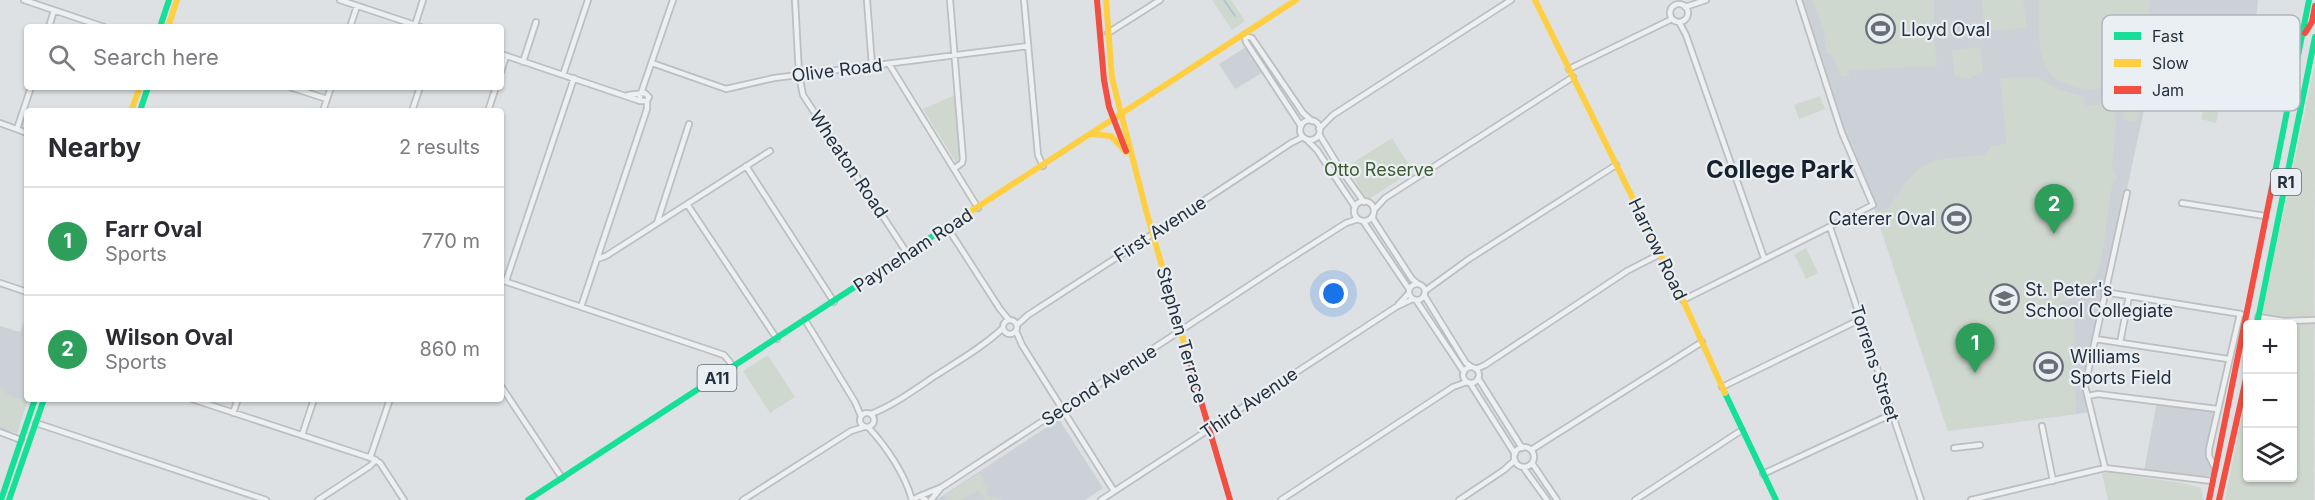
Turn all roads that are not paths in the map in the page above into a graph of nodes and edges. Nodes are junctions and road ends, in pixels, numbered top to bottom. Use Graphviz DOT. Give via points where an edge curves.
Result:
graph roads {
  1 [pos="24,0"];
  2 [pos="169,0"];
  3 [pos="177,0"];
  4 [pos="340,0"];
  5 [pos="423,0"];
  6 [pos="588,0"];
  7 [pos="673,0"];
  8 [pos="795,0"];
  9 [pos="867,0"];
  10 [pos="950,0"];
  11 [pos="1024,0"];
  12 [pos="1097,0"];
  13 [pos="1106,0"];
  14 [pos="1160,0"];
  15 [pos="1296,0"];
  16 [pos="1511,0"];
  17 [pos="1536,0"];
  18 [pos="1672,0"];
  19 [pos="1706,0"];
  20 [pos="1799,0"];
  21 [pos="2309,0"];
  22 [pos="357,6"];
  23 [pos="1683,6"];
  24 [pos="2315,6"];
  25 [pos="1673,7"];
  26 [pos="54,10"];
  27 [pos="1671,16"];
  28 [pos="1682,21"];
  29 [pos="536,22"];
  30 [pos="50,24"];
  31 [pos="95,24"];
  32 [pos="161,24"];
  33 [pos="169,24"];
  34 [pos="351,24"];
  35 [pos="412,24"];
  36 [pos="415,24"];
  37 [pos="1108,33"];
  38 [pos="1244,34"];
  39 [pos="1100,36"];
  40 [pos="2302,37"];
  41 [pos="2315,37"];
  42 [pos="1028,46"];
  43 [pos="2300,47"];
  44 [pos="955,54"];
  45 [pos="504,55"];
  46 [pos="523,62"];
  47 [pos="651,63"];
  48 [pos="889,64"];
  49 [pos="873,66"];
  50 [pos="1569,69"];
  51 [pos="563,75"];
  52 [pos="800,75"];
  53 [pos="1573,77"];
  54 [pos="574,78"];
  55 [pos="30,90"];
  56 [pos="139,90"];
  57 [pos="147,90"];
  58 [pos="299,90"];
  59 [pos="330,90"];
  60 [pos="419,90"];
  61 [pos="495,90"];
  62 [pos="643,93"];
  63 [pos="626,95"];
  64 [pos="327,99"];
  65 [pos="643,102"];
  66 [pos="24,108"];
  67 [pos="24,108"];
  68 [pos="132,108"];
  69 [pos="141,108"];
  70 [pos="324,108"];
  71 [pos="413,108"];
  72 [pos="489,108"];
  73 [pos="2287,111"];
  74 [pos="1121,114"];
  75 [pos="1334,116"];
  76 [pos="1114,119"];
  77 [pos="1313,121"];
  78 [pos="0,123"];
  79 [pos="690,124"];
  80 [pos="1301,126"];
  81 [pos="17,129"];
  82 [pos="1319,131"];
  83 [pos="24,132"];
  84 [pos="1089,135"];
  85 [pos="1304,136"];
  86 [pos="770,151"];
  87 [pos="1126,152"];
  88 [pos="1616,165"];
  89 [pos="746,166"];
  90 [pos="1043,166"];
  91 [pos="955,168"];
  92 [pos="1135,170"];
  93 [pos="2127,193"];
  94 [pos="1385,198"];
  95 [pos="2283,198"];
  96 [pos="1367,202"];
  97 [pos="2182,203"];
  98 [pos="687,204"];
  99 [pos="978,208"];
  100 [pos="1355,210"];
  101 [pos="1373,212"];
  102 [pos="2265,216"];
  103 [pos="1361,220"];
  104 [pos="657,223"];
  105 [pos="1346,224"];
  106 [pos="947,227"];
  107 [pos="1830,227"];
  108 [pos="1153,235"];
  109 [pos="907,253"];
  110 [pos="1660,254"];
  111 [pos="1764,258"];
  112 [pos="597,259"];
  113 [pos="1437,280"];
  114 [pos="504,281"];
  115 [pos="0,283"];
  116 [pos="1420,285"];
  117 [pos="24,291"];
  118 [pos="1409,291"];
  119 [pos="2104,292"];
  120 [pos="1425,293"];
  121 [pos="2129,296"];
  122 [pos="1415,300"];
  123 [pos="1683,300"];
  124 [pos="834,302"];
  125 [pos="581,307"];
  126 [pos="1396,307"];
  127 [pos="2242,314"];
  128 [pos="1861,319"];
  129 [pos="805,320"];
  130 [pos="2258,320"];
  131 [pos="2315,320"];
  132 [pos="2297,321"];
  133 [pos="1012,324"];
  134 [pos="1182,331"];
  135 [pos="1006,332"];
  136 [pos="777,339"];
  137 [pos="2095,339"];
  138 [pos="1702,342"];
  139 [pos="2120,344"];
  140 [pos="1022,345"];
  141 [pos="2228,359"];
  142 [pos="734,367"];
  143 [pos="1476,372"];
  144 [pos="1463,374"];
  145 [pos="1469,382"];
  146 [pos="2231,385"];
  147 [pos="1454,387"];
  148 [pos="1722,387"];
  149 [pos="2243,387"];
  150 [pos="504,391"];
  151 [pos="2243,391"];
  152 [pos="2088,396"];
  153 [pos="34,402"];
  154 [pos="43,402"];
  155 [pos="201,402"];
  156 [pos="237,402"];
  157 [pos="313,402"];
  158 [pos="389,402"];
  159 [pos="855,402"];
  160 [pos="1062,409"];
  161 [pos="2217,409"];
  162 [pos="233,413"];
  163 [pos="1892,414"];
  164 [pos="860,418"];
  165 [pos="871,418"];
  166 [pos="36,423"];
  167 [pos="2042,426"];
  168 [pos="866,427"];
  169 [pos="851,430"];
  170 [pos="1209,430"];
  171 [pos="1742,430"];
  172 [pos="0,432"];
  173 [pos="302,435"];
  174 [pos="877,437"];
  175 [pos="21,440"];
  176 [pos="1980,445"];
  177 [pos="1522,448"];
  178 [pos="1954,448"];
  179 [pos="1532,453"];
  180 [pos="1515,454"];
  181 [pos="373,459"];
  182 [pos="1515,460"];
  183 [pos="1532,463"];
  184 [pos="2226,463"];
  185 [pos="1521,466"];
  186 [pos="2105,468"];
  187 [pos="2215,468"];
  188 [pos="1504,470"];
  189 [pos="1764,474"];
  190 [pos="562,478"];
  191 [pos="2053,481"];
  192 [pos="2212,481"];
  193 [pos="908,485"];
  194 [pos="942,487"];
  195 [pos="1114,491"];
  196 [pos="920,496"];
  197 [pos="4,500"];
  198 [pos="266,500"];
  199 [pos="318,500"];
  200 [pos="404,500"];
  201 [pos="528,500"];
  202 [pos="743,500"];
  203 [pos="912,500"];
  204 [pos="926,500"];
  205 [pos="930,500"];
  206 [pos="1101,500"];
  207 [pos="1230,500"];
  208 [pos="1281,500"];
  209 [pos="1459,500"];
  210 [pos="1547,500"];
  211 [pos="1557,500"];
  212 [pos="1635,500"];
  213 [pos="1776,500"];
  214 [pos="1921,500"];
  215 [pos="1971,500"];
  216 [pos="2209,500"];
  217 [pos="2219,500"];
  1 -- 26 [label="street"];
  2 -- 32 [label="main road"];
  3 -- 33 [label="main road"];
  4 -- 22 [label="street"];
  5 -- 36 [label="street"];
  6 -- 51 [label="street"];
  7 -- 47 [label="street"];
  8 -- 52 [label="street, Wheaton Road"];
  9 -- 49 [label="street"];
  10 -- 44 [label="street"];
  11 -- 42 [label="street"];
  12 -- 39 [label="main road, Stephen Terrace"];
  13 -- 37 [label="main road, Stephen Terrace"];
  14 -- 37 [label="street"];
  15 -- 38 [label="main road, Payneham Road / A11"];
  16 -- 75 [label="street"];
  17 -- 50 [label="main road, Harrow Road"];
  18 -- 25 [label="street"];
  19 -- 23 [label="street"];
  20 -- 107 [label="street" via="1842,133 1873,205"];
  21 -- 40 [label="main road, R1"];
  22 -- 34 [label="street"];
  22 -- 35 [label="street"];
  23 -- 25 [label="street"];
  23 -- 28 [label="street"];
  24 -- 40 [label="main road"];
  25 -- 27 [label="street"];
  26 -- 30 [label="street"];
  26 -- 31 [label="street"];
  27 -- 28 [label="street"];
  27 -- 50 [label="street"];
  28 -- 111 [label="street"];
  29 -- 46 [label="street"];
  37 -- 39 [label="main road"];
  37 -- 74 [label="main road, Stephen Terrace" via="1112,78"];
  38 -- 74 [label="main road, Payneham Road / A11"];
  38 -- 77 [label="street" via="1252,38 1303,114"];
  38 -- 80 [label="street"];
  39 -- 76 [label="main road, Stephen Terrace" via="1104,80"];
  40 -- 43 [label="main road, R1"];
  41 -- 95 [label="main road, R1"];
  42 -- 44 [label="street, Olive Road"];
  42 -- 90 [label="street" via="1038,155"];
  44 -- 48 [label="street, Olive Road"];
  44 -- 91 [label="street" via="963,159"];
  45 -- 46 [label="street"];
  46 -- 51 [label="street"];
  47 -- 52 [label="street, Olive Road" via="726,88"];
  47 -- 62 [label="street"];
  48 -- 49 [label="street, Olive Road"];
  48 -- 91 [label="street"];
  49 -- 52 [label="street, Olive Road"];
  50 -- 53 [label="main road, Harrow Road"];
  51 -- 54 [label="street"];
  52 -- 109 [label="street, Wheaton Road" via="802,91 810,106"];
  53 -- 88 [label="main road, Harrow Road"];
  53 -- 94 [label="street"];
  54 -- 63 [label="street"];
  54 -- 114 [label="street"];
  55 -- 67 [label="street"];
  56 -- 68 [label="main road"];
  57 -- 69 [label="main road"];
  58 -- 64 [label="street"];
  59 -- 64 [label="street"];
  60 -- 71 [label="street"];
  61 -- 72 [label="street"];
  62 -- 63 [label="street"];
  62 -- 65 [label="street" via="638,98"];
  62 -- 65 [label="street" via="649,97"];
  63 -- 65 [label="street"];
  64 -- 70 [label="street"];
  65 -- 112 [label="street" via="645,114"];
  66 -- 81 [label="street"];
  73 -- 102 [label="main road, R1"];
  74 -- 76 [label="main road, Payneham Road / A11"];
  74 -- 92 [label="main road, Stephen Terrace"];
  75 -- 77 [label="street"];
  75 -- 82 [label="street"];
  76 -- 84 [label="main road, Payneham Road / A11"];
  76 -- 87 [label="main road, Stephen Terrace"];
  77 -- 80 [label="street"];
  77 -- 82 [label="street"];
  78 -- 81 [label="street"];
  79 -- 104 [label="street"];
  80 -- 85 [label="street"];
  81 -- 83 [label="street"];
  82 -- 85 [label="street" via="1314,139"];
  82 -- 96 [label="street" via="1341,170"];
  84 -- 87 [label="main road" via="1111,136"];
  84 -- 90 [label="main road, Payneham Road / A11"];
  85 -- 100 [label="street"];
  85 -- 108 [label="street, First Avenue"];
  86 -- 89 [label="street"];
  87 -- 92 [label="main road, Stephen Terrace"];
  88 -- 110 [label="main road, Harrow Road"];
  88 -- 113 [label="street"];
  89 -- 98 [label="street"];
  89 -- 124 [label="street"];
  90 -- 99 [label="main road, Payneham Road / A11"];
  91 -- 99 [label="street"];
  92 -- 108 [label="main road, Stephen Terrace"];
  93 -- 119 [label="street"];
  94 -- 96 [label="street"];
  94 -- 101 [label="street"];
  95 -- 102 [label="main road"];
  95 -- 130 [label="main road, R1"];
  96 -- 100 [label="street"];
  96 -- 101 [label="street"];
  97 -- 102 [label="street"];
  98 -- 104 [label="street"];
  98 -- 136 [label="street"];
  99 -- 106 [label="main road, Payneham Road / A11"];
  100 -- 103 [label="street"];
  100 -- 105 [label="street, Second Avenue"];
  101 -- 103 [label="street, Second Avenue" via="1368,220"];
  101 -- 116 [label="street" via="1373,219 1412,279"];
  102 -- 127 [label="main road, R1"];
  103 -- 105 [label="street, Second Avenue"];
  103 -- 118 [label="street"];
  104 -- 112 [label="street"];
  105 -- 134 [label="street, Second Avenue"];
  106 -- 109 [label="main road, Payneham Road / A11"];
  106 -- 133 [label="street"];
  107 -- 111 [label="street"];
  107 -- 128 [label="street, Torrens Street"];
  108 -- 133 [label="street, First Avenue"];
  108 -- 134 [label="main road, Stephen Terrace"];
  109 -- 124 [label="main road, Payneham Road / A11"];
  110 -- 123 [label="main road, Harrow Road"];
  110 -- 143 [label="street" via="1627,271"];
  111 -- 123 [label="street"];
  112 -- 125 [label="street"];
  113 -- 116 [label="street"];
  113 -- 120 [label="street"];
  114 -- 125 [label="street"];
  115 -- 117 [label="street"];
  116 -- 118 [label="street, Third Avenue"];
  116 -- 120 [label="street"];
  118 -- 122 [label="street"];
  118 -- 126 [label="street, Third Avenue"];
  119 -- 121 [label="street"];
  119 -- 137 [label="street"];
  120 -- 122 [label="street, Third Avenue"];
  120 -- 143 [label="street" via="1466,363"];
  121 -- 127 [label="street"];
  121 -- 139 [label="street"];
  122 -- 126 [label="street, Third Avenue"];
  122 -- 144 [label="street"];
  123 -- 138 [label="main road, Harrow Road"];
  124 -- 129 [label="main road, Payneham Road / A11"];
  125 -- 142 [label="street" via="724,355"];
  126 -- 170 [label="street, Third Avenue"];
  127 -- 141 [label="street"];
  127 -- 146 [label="main road, R1"];
  128 -- 148 [label="street"];
  128 -- 163 [label="street, Torrens Street"];
  129 -- 136 [label="main road, Payneham Road / A11"];
  129 -- 159 [label="street"];
  131 -- 132 [label="street"];
  133 -- 135 [label="street, First Avenue"];
  133 -- 135 [label="street"];
  133 -- 140 [label="street"];
  134 -- 160 [label="street, Second Avenue"];
  134 -- 170 [label="main road, Stephen Terrace"];
  135 -- 140 [label="street"];
  135 -- 165 [label="street"];
  136 -- 142 [label="main road, Payneham Road / A11"];
  137 -- 139 [label="street"];
  137 -- 152 [label="street" via="2085,386"];
  138 -- 148 [label="main road, Harrow Road"];
  138 -- 179 [label="street"];
  139 -- 141 [label="street"];
  140 -- 160 [label="street"];
  141 -- 161 [label="street"];
  142 -- 190 [label="main road, Payneham Road / A11"];
  143 -- 144 [label="street"];
  143 -- 145 [label="street"];
  143 -- 177 [label="street"];
  144 -- 145 [label="street"];
  144 -- 147 [label="street"];
  145 -- 147 [label="street"];
  145 -- 180 [label="street"];
  146 -- 149 [label="main road"];
  146 -- 187 [label="main road, R1"];
  147 -- 208 [label="street"];
  148 -- 171 [label="main road, Harrow Road"];
  150 -- 190 [label="street"];
  151 -- 184 [label="main road"];
  152 -- 161 [label="street"];
  152 -- 186 [label="street"];
  153 -- 175 [label="main road"];
  154 -- 166 [label="main road"];
  155 -- 162 [label="street"];
  156 -- 162 [label="street"];
  157 -- 173 [label="street"];
  158 -- 181 [label="street"];
  159 -- 164 [label="street"];
  159 -- 165 [label="street"];
  160 -- 194 [label="street, Second Avenue"];
  160 -- 195 [label="street"];
  161 -- 187 [label="street" via="2209,448"];
  162 -- 173 [label="street"];
  163 -- 189 [label="street"];
  163 -- 214 [label="street, Torrens Street"];
  164 -- 165 [label="street"];
  164 -- 168 [label="street"];
  164 -- 169 [label="street"];
  165 -- 168 [label="street"];
  165 -- 174 [label="street"];
  166 -- 197 [label="main road"];
  166 -- 198 [label="street"];
  167 -- 191 [label="street"];
  168 -- 169 [label="street"];
  168 -- 174 [label="street"];
  169 -- 202 [label="street"];
  170 -- 195 [label="street, Third Avenue"];
  170 -- 207 [label="main road, Stephen Terrace"];
  171 -- 189 [label="main road, Harrow Road"];
  171 -- 212 [label="street"];
  172 -- 175 [label="street"];
  173 -- 181 [label="street"];
  174 -- 193 [label="street"];
  175 -- 197 [label="main road"];
  176 -- 178 [label="street"];
  177 -- 179 [label="street"];
  177 -- 180 [label="street"];
  179 -- 183 [label="street"];
  180 -- 182 [label="street"];
  181 -- 199 [label="street" via="370,466"];
  181 -- 200 [label="street"];
  182 -- 185 [label="street"];
  182 -- 188 [label="street"];
  183 -- 185 [label="street"];
  183 -- 211 [label="street"];
  184 -- 192 [label="main road"];
  184 -- 217 [label="main road"];
  185 -- 188 [label="street"];
  185 -- 210 [label="street"];
  186 -- 191 [label="street"];
  186 -- 192 [label="street"];
  187 -- 192 [label="main road, R1"];
  188 -- 209 [label="street"];
  189 -- 213 [label="main road, Harrow Road"];
  190 -- 201 [label="main road, Payneham Road / A11"];
  191 -- 215 [label="street"];
  192 -- 216 [label="main road, R1"];
  193 -- 196 [label="street"];
  193 -- 203 [label="street"];
  194 -- 196 [label="street, Second Avenue"];
  194 -- 205 [label="street, Second Avenue"];
  195 -- 206 [label="street, Third Avenue"];
  196 -- 203 [label="street, Second Avenue"];
  196 -- 204 [label="street"];
}
